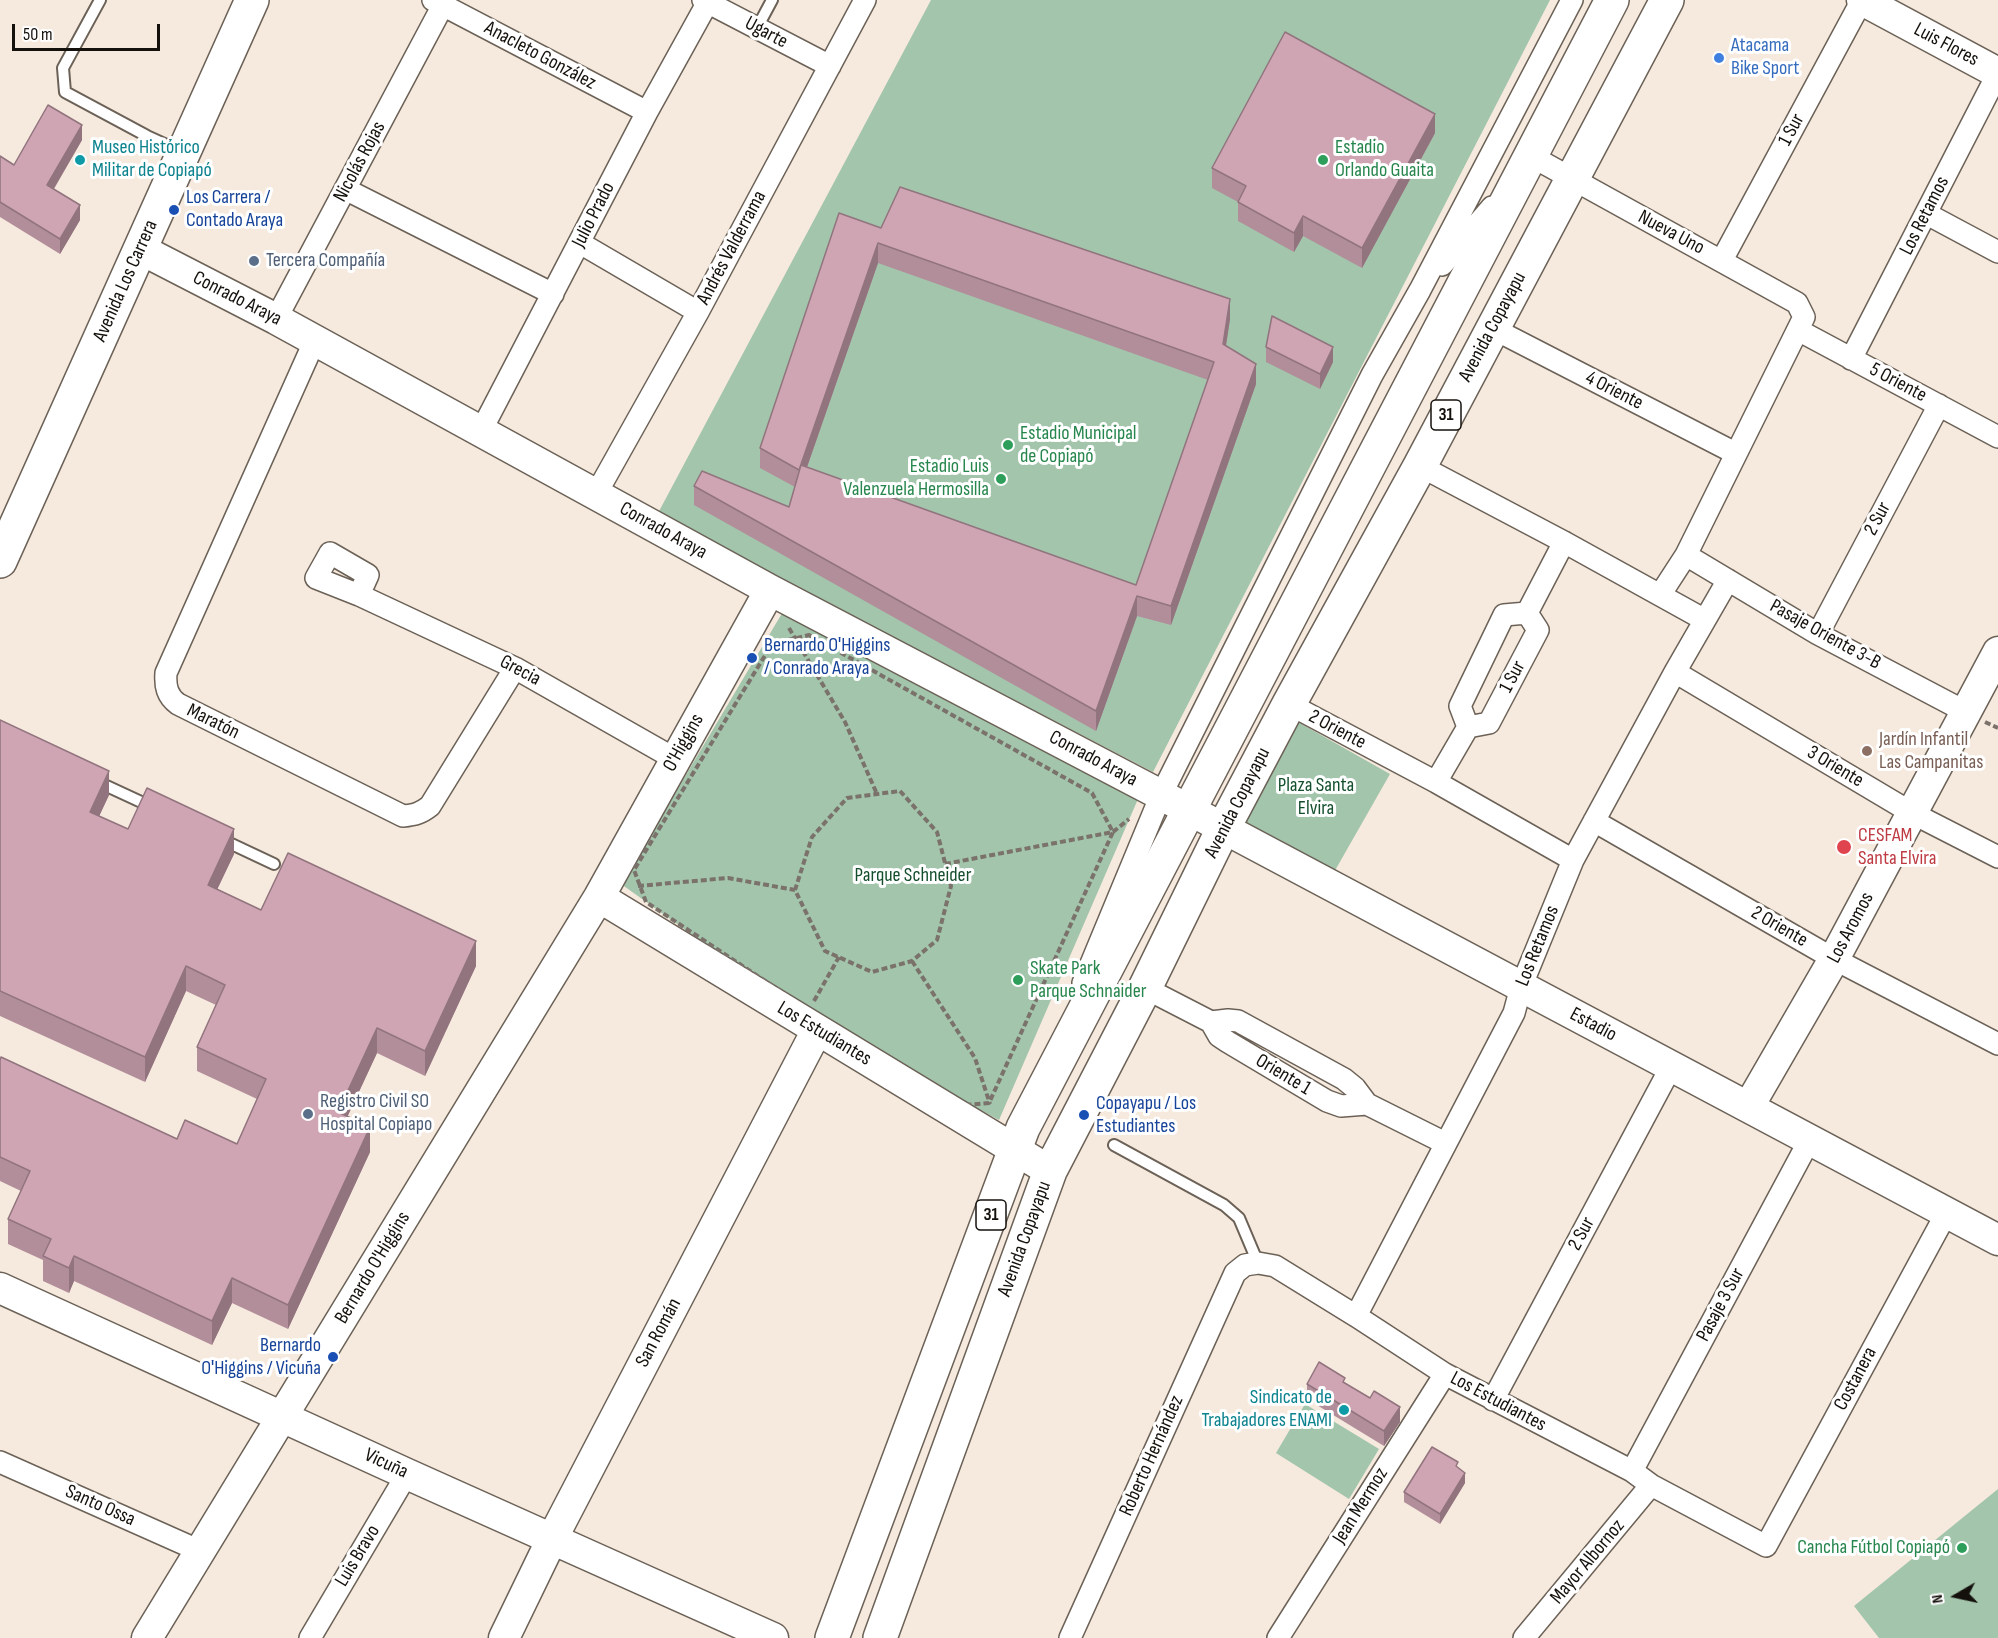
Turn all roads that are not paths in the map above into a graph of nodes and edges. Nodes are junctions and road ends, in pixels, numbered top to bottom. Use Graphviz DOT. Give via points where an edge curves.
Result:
graph roads {
  1 [pos="100,0"];
  2 [pos="252,0"];
  3 [pos="772,0"];
  4 [pos="866,0"];
  5 [pos="1572,0"];
  6 [pos="1612,0"];
  7 [pos="1667,0"];
  8 [pos="1862,0"];
  9 [pos="707,1"];
  10 [pos="438,3"];
  11 [pos="758,28"];
  12 [pos="830,66"];
  13 [pos="1998,73"];
  14 [pos="647,112"];
  15 [pos="183,152"];
  16 [pos="1526,166"];
  17 [pos="1573,180"];
  18 [pos="345,189"];
  19 [pos="1927,214"];
  20 [pos="580,243"];
  21 [pos="140,249"];
  22 [pos="1998,252"];
  23 [pos="1722,260"];
  24 [pos="1420,290"];
  25 [pos="553,294"];
  26 [pos="698,312"];
  27 [pos="276,318"];
  28 [pos="1801,323"];
  29 [pos="1492,328"];
  30 [pos="315,340"];
  31 [pos="1851,358"];
  32 [pos="1938,405"];
  33 [pos="481,431"];
  34 [pos="1998,437"];
  35 [pos="1735,453"];
  36 [pos="1420,466"];
  37 [pos="596,494"];
  38 [pos="1564,542"];
  39 [pos="1686,555"];
  40 [pos="0,561"];
  41 [pos="1728,580"];
  42 [pos="771,590"];
  43 [pos="359,595"];
  44 [pos="1660,595"];
  45 [pos="1527,613"];
  46 [pos="1705,620"];
  47 [pos="1818,634"];
  48 [pos="1998,651"];
  49 [pos="515,668"];
  50 [pos="1675,672"];
  51 [pos="1289,704"];
  52 [pos="1966,712"];
  53 [pos="1467,727"];
  54 [pos="675,759"];
  55 [pos="84,776"];
  56 [pos="1436,782"];
  57 [pos="1161,795"];
  58 [pos="158,810"];
  59 [pos="1189,810"];
  60 [pos="1912,813"];
  61 [pos="1594,821"];
  62 [pos="1223,829"];
  63 [pos="211,835"];
  64 [pos="1998,857"];
  65 [pos="1573,860"];
  66 [pos="274,864"];
  67 [pos="599,897"];
  68 [pos="1834,959"];
  69 [pos="1521,987"];
  70 [pos="1145,988"];
  71 [pos="813,1020"];
  72 [pos="1998,1044"];
  73 [pos="1671,1067"];
  74 [pos="1749,1106"];
  75 [pos="1019,1139"];
  76 [pos="1810,1139"];
  77 [pos="1445,1143"];
  78 [pos="1114,1145"];
  79 [pos="1050,1171"];
  80 [pos="1947,1212"];
  81 [pos="1998,1240"];
  82 [pos="1258,1263"];
  83 [pos="0,1288"];
  84 [pos="1356,1316"];
  85 [pos="1445,1374"];
  86 [pos="1493,1400"];
  87 [pos="282,1417"];
  88 [pos="0,1462"];
  89 [pos="1632,1471"];
  90 [pos="407,1474"];
  91 [pos="1651,1485"];
  92 [pos="552,1539"];
  93 [pos="1766,1546"];
  94 [pos="200,1551"];
  95 [pos="147,1638"];
  96 [pos="310,1638"];
  97 [pos="504,1638"];
  98 [pos="773,1638"];
  99 [pos="832,1638"];
  100 [pos="880,1638"];
  101 [pos="1070,1638"];
  102 [pos="1278,1638"];
  103 [pos="1524,1638"];
  1 -- 15 [label="lane" via="63,68 65,92"];
  2 -- 15 [label="main road, Avenida Los Carrera"];
  3 -- 11 [label="lane"];
  4 -- 12 [label="street, Andrés Valderrama"];
  5 -- 24 [label="street, Avenida Copayapu"];
  6 -- 16 [label="main road, Avenida Copayapu / 31"];
  7 -- 17 [label="main road, Avenida Copayapu / 31"];
  8 -- 13 [label="street, Luis Flores"];
  8 -- 23 [label="street, 1 Sur"];
  9 -- 11 [label="street, Ugarte"];
  9 -- 14 [label="street, Julio Prado"];
  10 -- 14 [label="street, Anacleto González"];
  10 -- 18 [label="street, Nicolás Rojas"];
  11 -- 12 [label="street, Ugarte"];
  12 -- 26 [label="street, Andrés Valderrama"];
  13 -- 19 [label="street, Los Retamos"];
  14 -- 20 [label="street, Julio Prado"];
  15 -- 21 [label="main road, Avenida Los Carrera"];
  16 -- 17 [label="street, Nueva Uno"];
  16 -- 24 [label="street, Avenida Copayapu"];
  16 -- 59 [label="main road, Avenida Copayapu / 31"];
  17 -- 23 [label="street, Nueva Uno"];
  17 -- 29 [label="main road, Avenida Copayapu / 31"];
  18 -- 25 [label="street"];
  18 -- 27 [label="street, Nicolás Rojas"];
  19 -- 22 [label="street"];
  19 -- 31 [label="street, Los Retamos"];
  20 -- 25 [label="street, Julio Prado"];
  20 -- 26 [label="street"];
  21 -- 27 [label="street, Conrado Araya"];
  21 -- 40 [label="main road, Avenida Los Carrera"];
  23 -- 28 [label="street, Nueva Uno" via="1797,303"];
  24 -- 57 [label="street, Avenida Copayapu" via="1372,375"];
  25 -- 33 [label="street, Julio Prado"];
  26 -- 37 [label="street, Andrés Valderrama"];
  27 -- 30 [label="street, Conrado Araya"];
  28 -- 31 [label="street, 5 Oriente"];
  28 -- 35 [label="street"];
  29 -- 35 [label="street, 4 Oriente"];
  29 -- 36 [label="main road, Avenida Copayapu / 31"];
  30 -- 33 [label="street, Conrado Araya"];
  30 -- 49 [label="street, Maratón" via="166,673 170,696 178,704 403,816 419,814 430,806"];
  31 -- 32 [label="street, 5 Oriente"];
  32 -- 34 [label="street, 5 Oriente"];
  32 -- 47 [label="street, 2 Sur"];
  33 -- 37 [label="street, Conrado Araya"];
  35 -- 39 [label="street"];
  36 -- 38 [label="street"];
  36 -- 51 [label="main road, Avenida Copayapu / 31"];
  37 -- 42 [label="street, Conrado Araya"];
  38 -- 44 [label="street"];
  38 -- 45 [label="street"];
  39 -- 41 [label="street, Pasaje Oriente 3-B"];
  39 -- 44 [label="street"];
  41 -- 46 [label="street, Los Retamos"];
  41 -- 47 [label="street, Pasaje Oriente 3-B"];
  42 -- 54 [label="street, O'Higgins"];
  42 -- 57 [label="street, Conrado Araya"];
  43 -- 49 [label="street, Grecia"];
  44 -- 46 [label="street"];
  45 -- 53 [label="street, 1 Sur" via="1504,615 1460,706"];
  45 -- 53 [label="street, 1 Sur" via="1538,630 1489,723"];
  46 -- 50 [label="street, Los Retamos"];
  47 -- 52 [label="street, Pasaje Oriente 3-B"];
  48 -- 52 [label="street, Los Aromos"];
  49 -- 54 [label="street, Grecia"];
  50 -- 60 [label="street, 3 Oriente"];
  50 -- 61 [label="street, Los Retamos"];
  51 -- 56 [label="street, 2 Oriente"];
  51 -- 62 [label="main road, Avenida Copayapu / 31"];
  52 -- 60 [label="street, Los Aromos"];
  53 -- 56 [label="street"];
  54 -- 67 [label="street, O'Higgins"];
  55 -- 58 [label="lane"];
  56 -- 65 [label="street, 2 Oriente"];
  57 -- 59 [label="street, Conrado Araya"];
  57 -- 75 [label="street, Avenida Copayapu"];
  59 -- 62 [label="street, Estadio"];
  59 -- 75 [label="main road, Avenida Copayapu / 31"];
  60 -- 64 [label="street, 3 Oriente"];
  60 -- 68 [label="street, Los Aromos"];
  61 -- 65 [label="street, Los Retamos"];
  61 -- 68 [label="street, 2 Oriente"];
  62 -- 69 [label="street, Estadio"];
  62 -- 70 [label="main road, Avenida Copayapu / 31"];
  63 -- 66 [label="lane"];
  65 -- 69 [label="street, Los Retamos"];
  67 -- 71 [label="street, Los Estudiantes"];
  67 -- 87 [label="street, Bernardo O'Higgins"];
  68 -- 72 [label="street, 2 Oriente"];
  68 -- 74 [label="street, Los Aromos"];
  69 -- 73 [label="street, Estadio"];
  69 -- 77 [label="street, Los Retamos" via="1514,1013"];
  70 -- 77 [label="street, Oriente 1" via="1211,1022 1238,1021 1344,1079 1366,1104"];
  70 -- 79 [label="main road, Avenida Copayapu / 31"];
  71 -- 75 [label="street, Los Estudiantes"];
  71 -- 92 [label="street, San Román"];
  73 -- 74 [label="street, Estadio"];
  73 -- 86 [label="street, 2 Sur"];
  74 -- 76 [label="street, Estadio"];
  75 -- 79 [label="street, Los Estudiantes"];
  75 -- 99 [label="main road, Avenida Copayapu / 31"];
  76 -- 80 [label="street, Estadio"];
  76 -- 89 [label="street, Pasaje 3 Sur"];
  77 -- 84 [label="street, Los Retamos"];
  78 -- 82 [label="lane" via="1224,1204 1239,1218"];
  79 -- 100 [label="main road, Avenida Copayapu / 31"];
  80 -- 81 [label="street, Estadio"];
  80 -- 93 [label="street, Costanera"];
  82 -- 84 [label="street, Los Estudiantes" via="1275,1266"];
  82 -- 101 [label="street, Roberto Hernández" via="1245,1265 1235,1273"];
  83 -- 87 [label="street, Vicuña"];
  84 -- 85 [label="street, Los Estudiantes"];
  85 -- 86 [label="street, Los Estudiantes"];
  85 -- 102 [label="street, Jean Mermoz"];
  86 -- 89 [label="street, Los Estudiantes"];
  87 -- 90 [label="street, Vicuña"];
  87 -- 94 [label="street, Bernardo O'Higgins"];
  88 -- 94 [label="street, Santo Ossa"];
  89 -- 91 [label="street, Los Estudiantes"];
  90 -- 92 [label="street, Vicuña"];
  90 -- 96 [label="street, Luis Bravo"];
  91 -- 93 [label="street, Los Estudiantes"];
  91 -- 103 [label="street, Mayor Albornoz"];
  92 -- 97 [label="street, San Román"];
  92 -- 98 [label="street, Vicuña"];
  94 -- 95 [label="street, Bernardo O'Higgins"];
}
